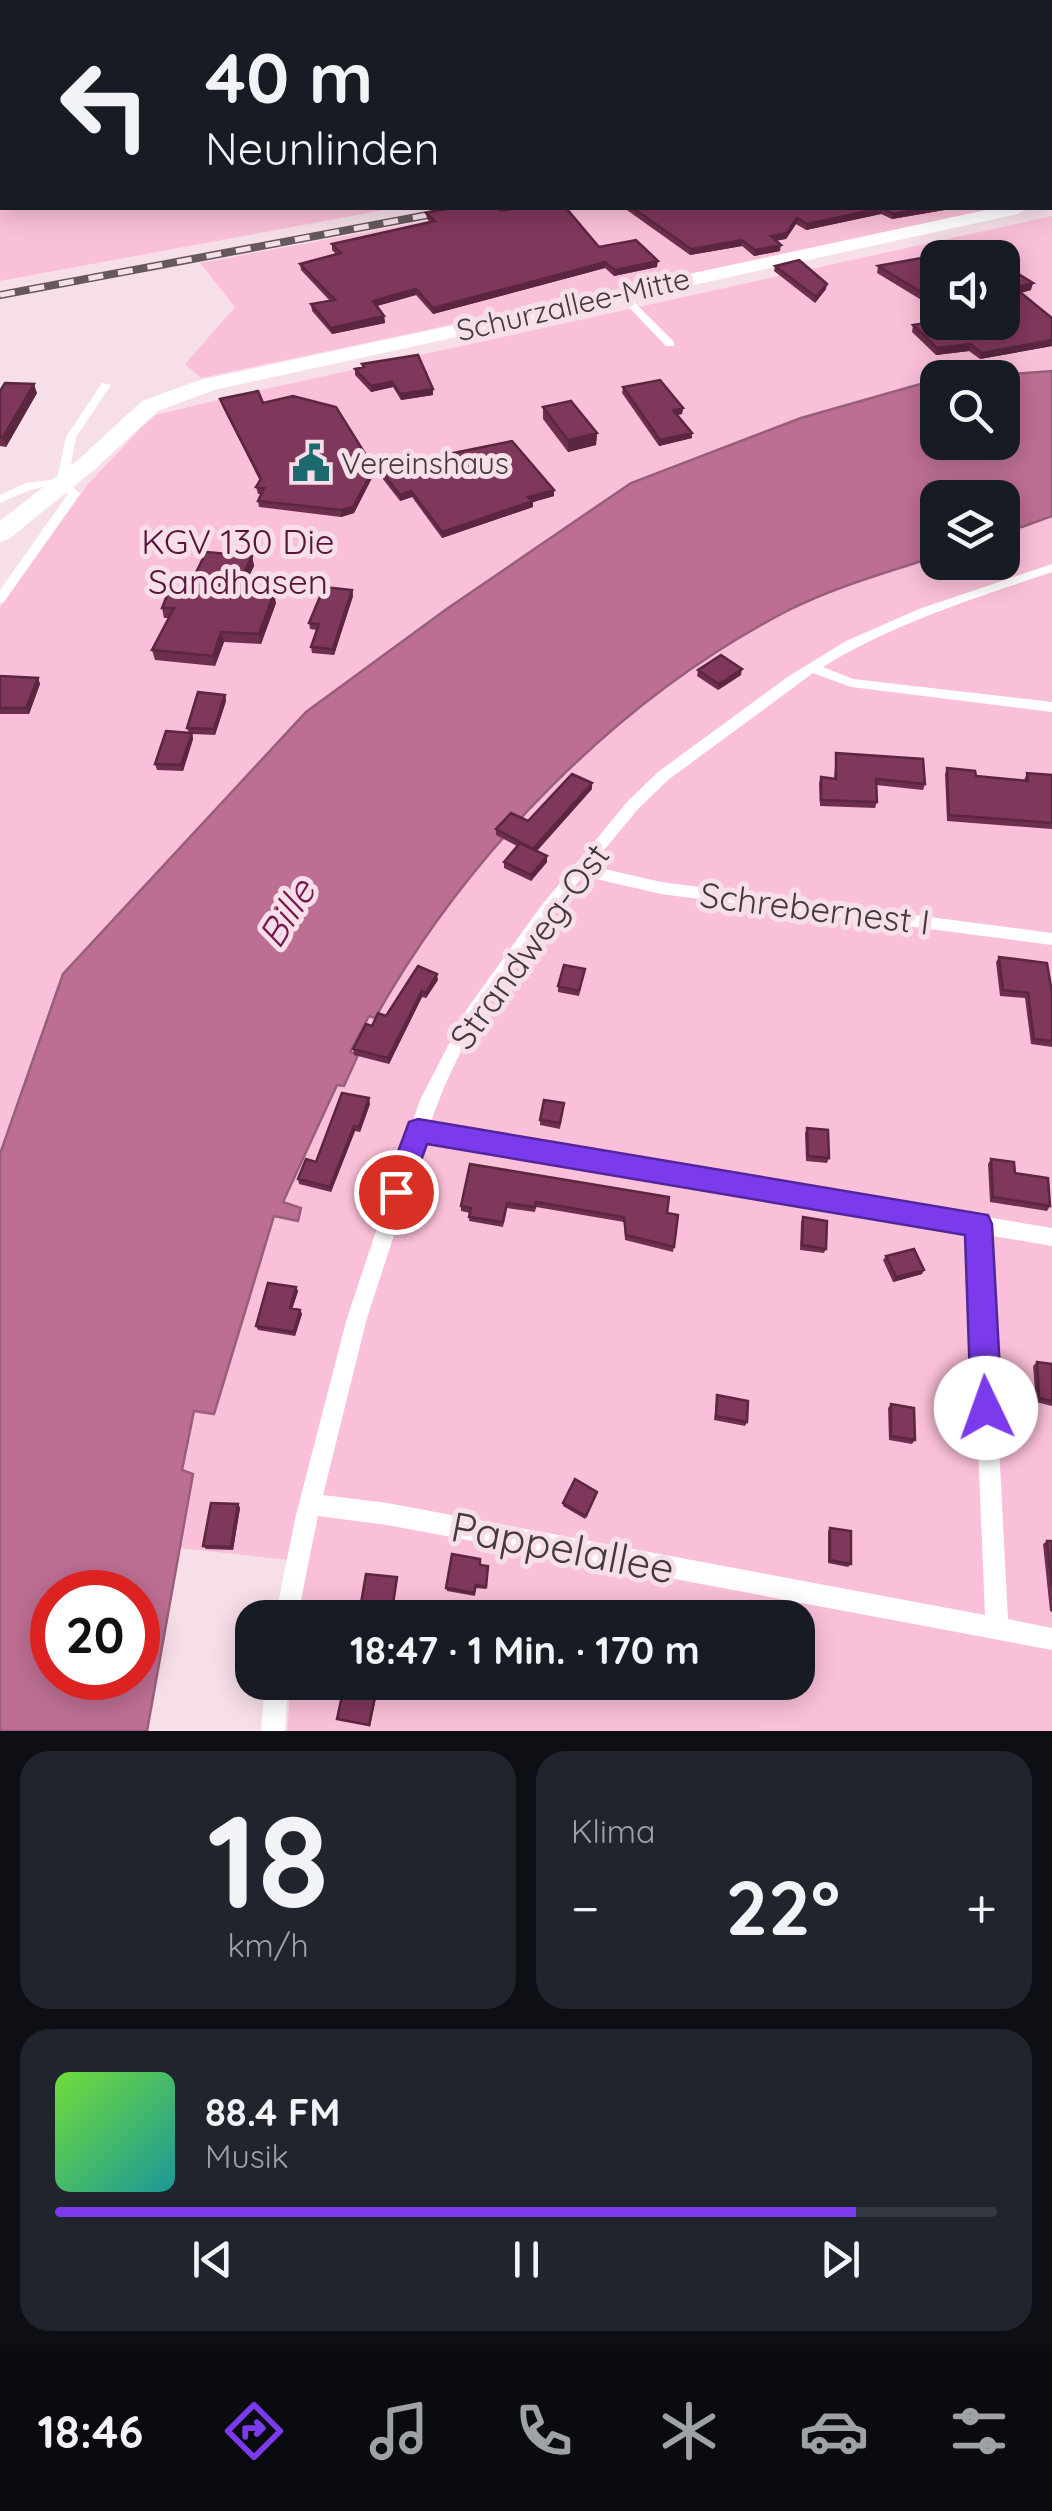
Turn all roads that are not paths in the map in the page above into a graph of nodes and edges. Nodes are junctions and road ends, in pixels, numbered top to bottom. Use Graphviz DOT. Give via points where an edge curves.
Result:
graph roads {
  1 [pos="1009,210"];
  2 [pos="622,294"];
  3 [pos="670,344"];
  4 [pos="106,385"];
  5 [pos="62,482"];
  6 [pos="0,500"];
  7 [pos="0,534"];
  8 [pos="1052,568"];
  9 [pos="0,598"];
  10 [pos="812,668"];
  11 [pos="1052,707"];
  12 [pos="580,868"];
  13 [pos="1052,938"];
  14 [pos="418,1131"];
  15 [pos="978,1224"];
  16 [pos="1052,1237"];
  17 [pos="310,1504"];
  18 [pos="290,1600"];
  19 [pos="996,1628"];
  20 [pos="1052,1639"];
  21 [pos="276,1700"];
  22 [pos="273,1731"];
  1 -- 2 [label="street, Schurzallee-Mitte"];
  2 -- 3 [label="lane"];
  2 -- 5 [label="street, Schurzallee-Mitte" via="208,385 150,406"];
  4 -- 5 [label="lane" via="72,436"];
  5 -- 6 [label="lane" via="34,484"];
  5 -- 7 [label="street, Schurzallee-Mitte"];
  5 -- 9 [label="lane" via="74,494"];
  8 -- 10 [label="lane, Strandweg-Ost" via="923,612"];
  10 -- 11 [label="lane" via="851,683"];
  10 -- 12 [label="lane, Strandweg-Ost" via="662,776"];
  12 -- 13 [label="lane, Schrebernest I" via="661,888"];
  12 -- 14 [label="lane, Strandweg-Ost" via="472,1014"];
  14 -- 15 [label="lane"];
  14 -- 17 [label="lane, Strandweg-Ost" via="375,1254"];
  15 -- 16 [label="lane"];
  15 -- 19 [label="lane"];
  17 -- 18 [label="lane, Strandweg-Ost"];
  17 -- 19 [label="lane, Pappelallee"];
  19 -- 20 [label="lane, Pappelallee"];
  21 -- 22 [label="lane"];
}
